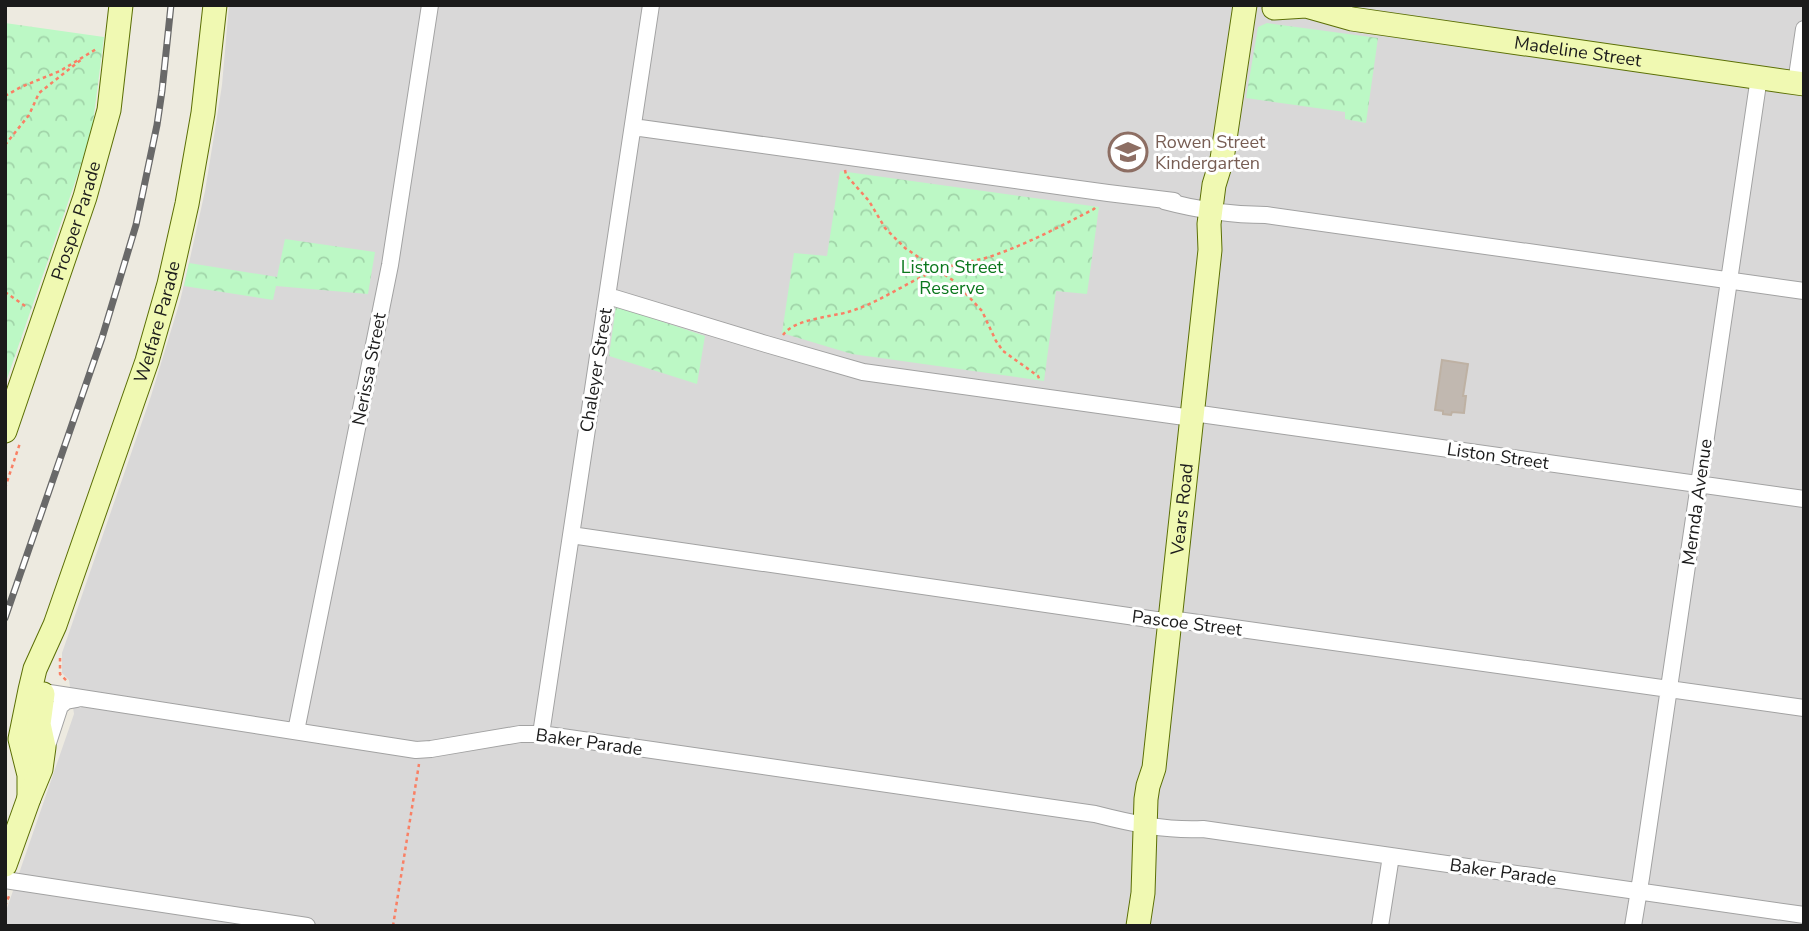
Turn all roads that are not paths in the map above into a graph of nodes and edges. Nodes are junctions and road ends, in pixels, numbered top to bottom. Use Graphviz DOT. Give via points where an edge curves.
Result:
graph roads {
  1 [pos="121,5"];
  2 [pos="215,5"];
  3 [pos="430,5"];
  4 [pos="651,5"];
  5 [pos="1245,5"];
  6 [pos="1265,6"];
  7 [pos="1364,15"];
  8 [pos="1804,29"];
  9 [pos="1759,77"];
  10 [pos="1800,83"];
  11 [pos="633,127"];
  12 [pos="1215,208"];
  13 [pos="1729,280"];
  14 [pos="1804,290"];
  15 [pos="607,296"];
  16 [pos="1192,415"];
  17 [pos="5,431"];
  18 [pos="1699,484"];
  19 [pos="1804,499"];
  20 [pos="571,535"];
  21 [pos="1170,620"];
  22 [pos="1669,689"];
  23 [pos="36,691"];
  24 [pos="83,698"];
  25 [pos="1804,708"];
  26 [pos="296,731"];
  27 [pos="541,734"];
  28 [pos="44,755"];
  29 [pos="29,797"];
  30 [pos="1151,822"];
  31 [pos="1391,856"];
  32 [pos="5,865"];
  33 [pos="5,880"];
  34 [pos="1639,891"];
  35 [pos="1804,915"];
  36 [pos="307,926"];
  37 [pos="1138,926"];
  38 [pos="1380,926"];
  39 [pos="1633,926"];
  1 -- 17 [label="street, Prosper Parade" via="109,110 85,197"];
  2 -- 23 [label="street, Welfare Parade" via="203,113 169,284 147,361 55,625 40,655"];
  3 -- 26 [label="street, Nerissa Street" via="390,265"];
  4 -- 11 [label="street, Chaleyer Street"];
  5 -- 12 [label="street, Vears Road"];
  6 -- 7 [label="street, Madeline Street" via="1306,6"];
  7 -- 9 [label="street, Madeline Street"];
  8 -- 10 [label="street"];
  9 -- 10 [label="street, Madeline Street"];
  9 -- 13 [label="street, Mernda Avenue"];
  11 -- 12 [label="street" via="1196,209"];
  11 -- 15 [label="street, Chaleyer Street"];
  12 -- 13 [label="street" via="1241,208"];
  12 -- 16 [label="street, Vears Road" via="1217,226 1210,250"];
  13 -- 14 [label="street"];
  13 -- 18 [label="street, Mernda Avenue"];
  15 -- 16 [label="street, Liston Street" via="863,372"];
  15 -- 20 [label="street, Chaleyer Street"];
  16 -- 18 [label="street, Liston Street"];
  16 -- 21 [label="street, Vears Road"];
  18 -- 19 [label="street, Liston Street"];
  18 -- 22 [label="street, Mernda Avenue"];
  20 -- 21 [label="street, Pascoe Street"];
  20 -- 27 [label="street, Chaleyer Street"];
  21 -- 22 [label="street, Pascoe Street"];
  21 -- 30 [label="street, Vears Road" via="1154,768 1148,786"];
  22 -- 25 [label="street, Pascoe Street"];
  22 -- 34 [label="street, Mernda Avenue"];
  23 -- 24 [label="street, Baker Parade"];
  23 -- 28 [label="street, Welfare Parade"];
  23 -- 29 [label="street, Welfare Parade" via="20,739"];
  24 -- 26 [label="street, Baker Parade"];
  24 -- 28 [label="street" via="60,706"];
  26 -- 27 [label="street, Baker Parade" via="422,750"];
  27 -- 30 [label="street, Baker Parade"];
  28 -- 29 [label="street, Welfare Parade"];
  29 -- 32 [label="street, Welfare Parade"];
  30 -- 31 [label="street, Baker Parade" via="1180,822"];
  30 -- 37 [label="street, Vears Road"];
  31 -- 34 [label="street, Baker Parade"];
  31 -- 38 [label="street"];
  33 -- 36 [label="street"];
  34 -- 35 [label="street, Baker Parade"];
  34 -- 39 [label="street, Mernda Avenue"];
}
